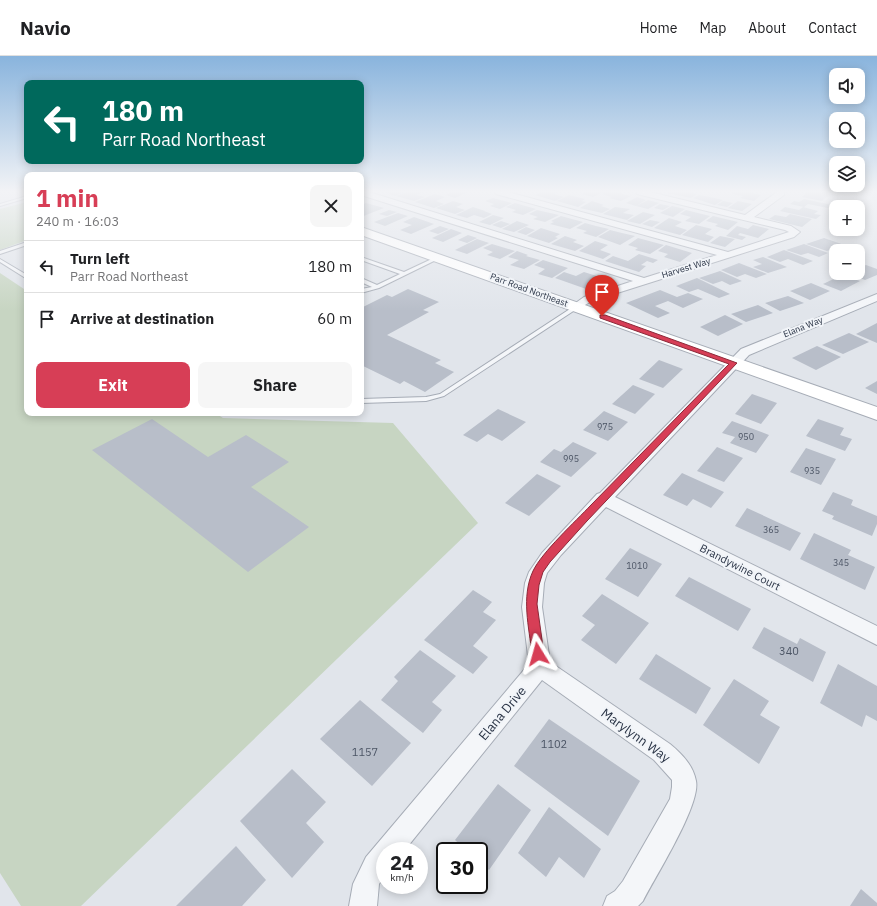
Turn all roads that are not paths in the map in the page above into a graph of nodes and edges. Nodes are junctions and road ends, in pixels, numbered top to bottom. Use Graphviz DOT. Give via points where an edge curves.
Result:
graph roads {
  1 [pos="364,232"];
  2 [pos="486,232"];
  3 [pos="643,232"];
  4 [pos="794,232"];
  5 [pos="24,244"];
  6 [pos="0,253"];
  7 [pos="728,255"];
  8 [pos="438,258"];
  9 [pos="364,259"];
  10 [pos="0,260"];
  11 [pos="404,274"];
  12 [pos="24,275"];
  13 [pos="364,281"];
  14 [pos="642,281"];
  15 [pos="377,287"];
  16 [pos="364,290"];
  17 [pos="877,297"];
  18 [pos="576,307"];
  19 [pos="734,363"];
  20 [pos="364,401"];
  21 [pos="877,414"];
  22 [pos="603,498"];
  23 [pos="877,636"];
  24 [pos="540,667"];
  25 [pos="394,842"];
  26 [pos="376,865"];
  27 [pos="362,906"];
  28 [pos="617,906"];
  1 -- 8 [label="main road, Parr Road Northeast"];
  2 -- 14 [label="street"];
  3 -- 7 [label="street"];
  4 -- 7 [label="street, Harvest Way" via="791,235"];
  5 -- 6 [label="lane"];
  7 -- 14 [label="street, Harvest Way"];
  8 -- 11 [label="lane"];
  8 -- 18 [label="main road, Parr Road Northeast"];
  9 -- 11 [label="lane"];
  10 -- 12 [label="lane"];
  11 -- 15 [label="lane"];
  13 -- 15 [label="lane"];
  14 -- 18 [label="street, Harvest Way" via="588,299"];
  15 -- 16 [label="lane"];
  17 -- 19 [label="street, Elana Way" via="744,352"];
  18 -- 19 [label="main road, Parr Road Northeast"];
  18 -- 20 [label="lane" via="442,395 426,399"];
  19 -- 21 [label="main road, Parr Road Northeast"];
  19 -- 22 [label="street"];
  22 -- 23 [label="street, Brandywine Court"];
  22 -- 24 [label="street" via="538,571 532,604"];
  24 -- 25 [label="street, Elana Drive"];
  24 -- 28 [label="street, Marylynn Way" via="662,752 678,767 683,779 685,792 681,804 633,891"];
  26 -- 27 [label="street" via="364,884"];
}
